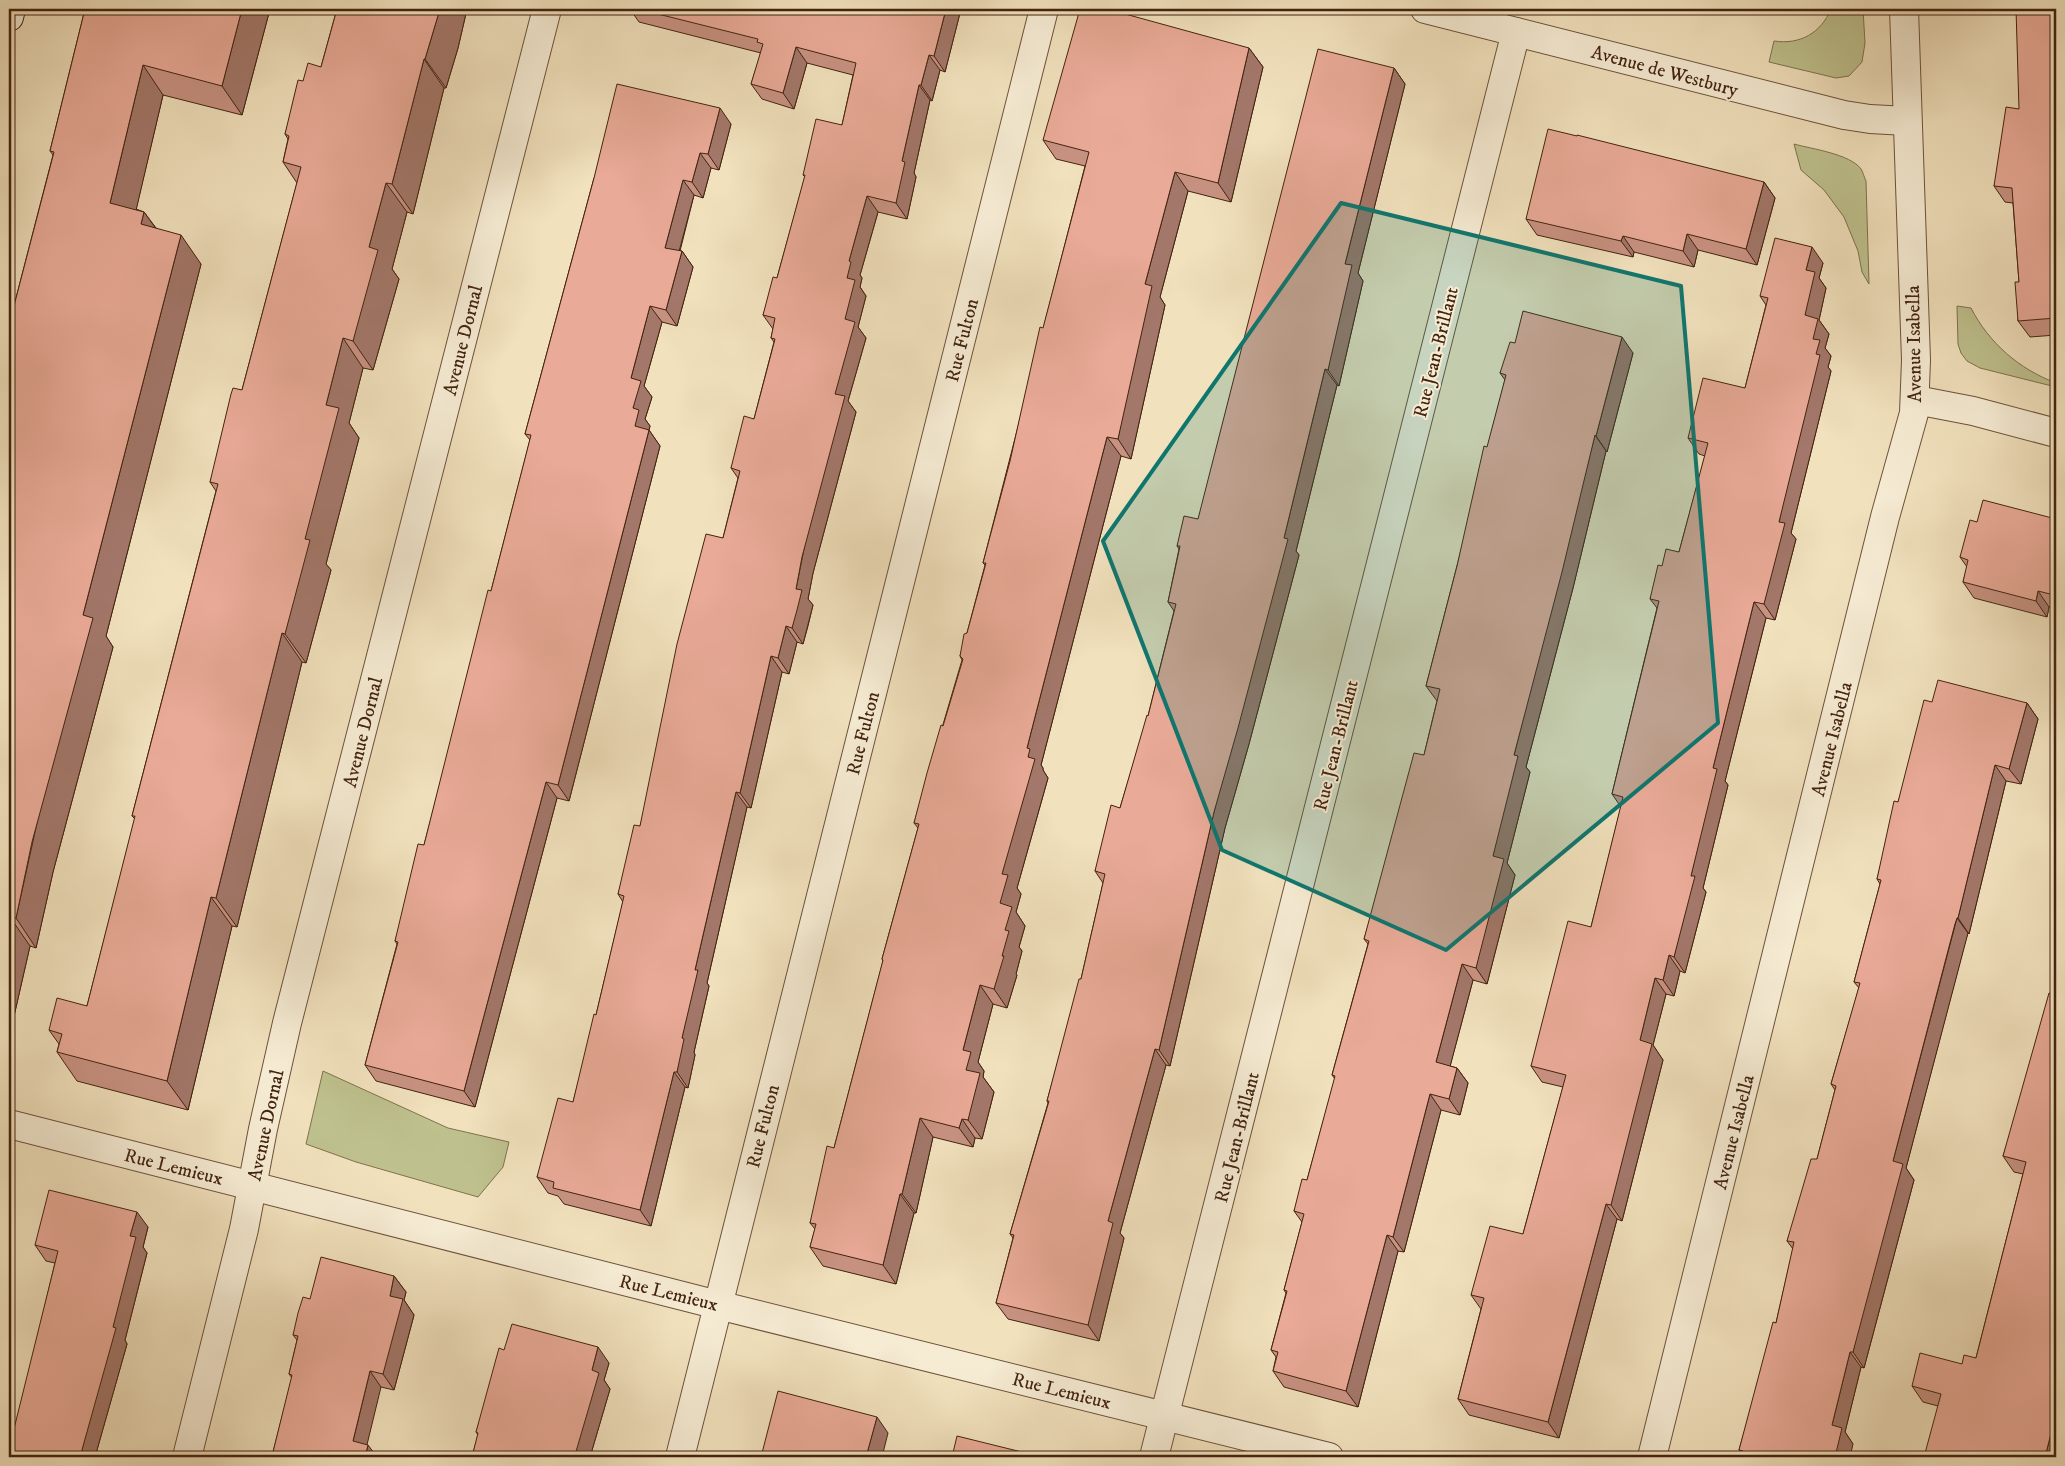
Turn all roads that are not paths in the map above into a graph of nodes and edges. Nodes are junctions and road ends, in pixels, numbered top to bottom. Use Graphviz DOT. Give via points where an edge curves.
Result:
graph roads {
  1 [pos="11,9"];
  2 [pos="547,9"];
  3 [pos="1044,9"];
  4 [pos="1425,9"];
  5 [pos="1904,9"];
  6 [pos="9,17"];
  7 [pos="1516,32"];
  8 [pos="1907,121"];
  9 [pos="1916,400"];
  10 [pos="2056,433"];
  11 [pos="9,1124"];
  12 [pos="253,1186"];
  13 [pos="718,1305"];
  14 [pos="1166,1416"];
  15 [pos="187,1457"];
  16 [pos="680,1457"];
  17 [pos="1154,1457"];
  18 [pos="1329,1457"];
  19 [pos="1652,1457"];
  1 -- 6 [label="street"];
  2 -- 12 [label="street, Avenue Dornal" via="287,1023"];
  3 -- 13 [label="street, Rue Fulton"];
  4 -- 7 [label="street, Avenue de Westbury"];
  5 -- 8 [label="street, Avenue Isabella"];
  7 -- 8 [label="street, Avenue de Westbury" via="1844,115"];
  7 -- 14 [label="street, Rue Jean-Brillant"];
  8 -- 9 [label="street, Avenue Isabella"];
  9 -- 10 [label="street"];
  9 -- 19 [label="street, Avenue Isabella"];
  11 -- 12 [label="street, Rue Lemieux"];
  12 -- 13 [label="street, Rue Lemieux"];
  12 -- 15 [label="street, Avenue Dornal"];
  13 -- 14 [label="street, Rue Lemieux"];
  13 -- 16 [label="street, Rue Fulton"];
  14 -- 17 [label="street, Rue Jean-Brillant"];
  14 -- 18 [label="street, Rue Lemieux"];
}
